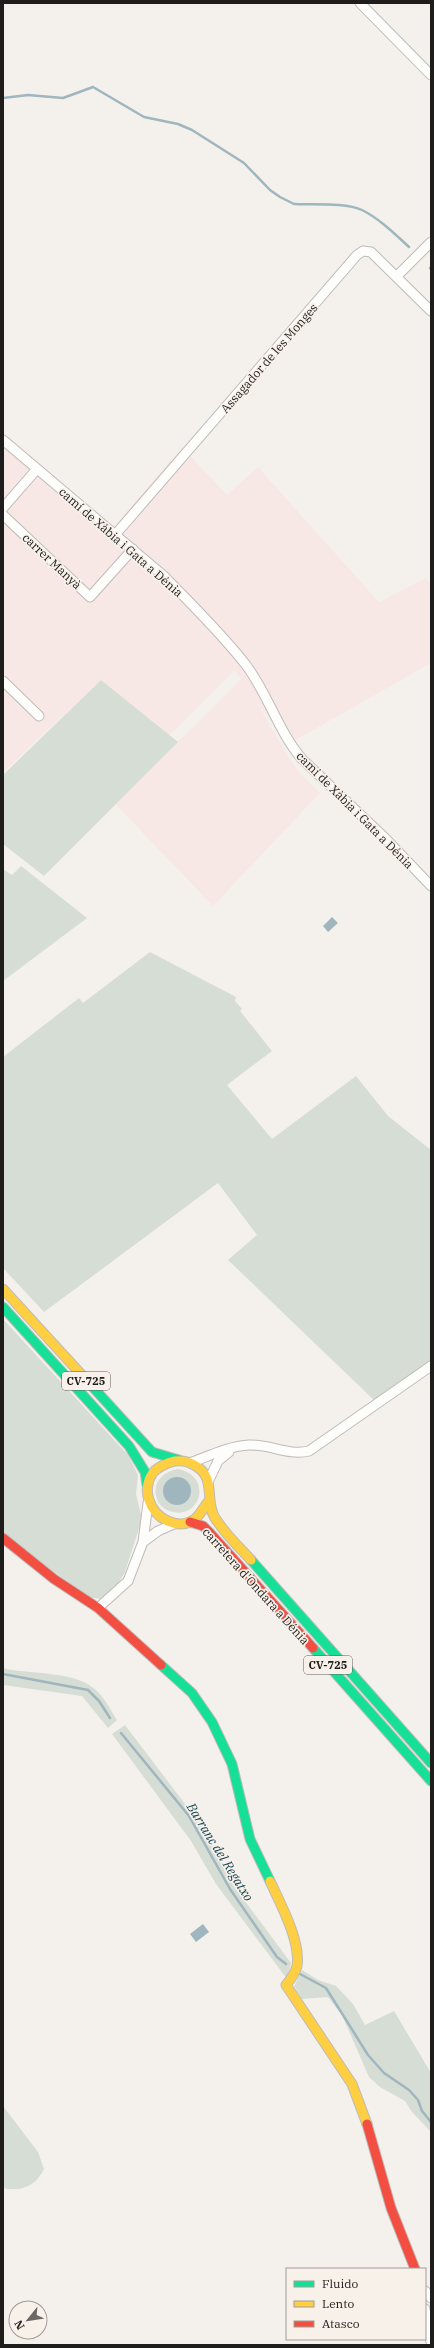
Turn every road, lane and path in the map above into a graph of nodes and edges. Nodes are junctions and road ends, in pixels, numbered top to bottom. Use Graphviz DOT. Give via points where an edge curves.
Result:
graph roads {
  1 [pos="360,3"];
  2 [pos="431,75"];
  3 [pos="431,242"];
  4 [pos="397,276"];
  5 [pos="431,311"];
  6 [pos="3,440"];
  7 [pos="37,470"];
  8 [pos="3,508"];
  9 [pos="3,515"];
  10 [pos="115,535"];
  11 [pos="133,549"];
  12 [pos="3,681"];
  13 [pos="39,716"];
  14 [pos="431,886"];
  15 [pos="3,1289"];
  16 [pos="3,1307"];
  17 [pos="431,1366"];
  18 [pos="234,1446"];
  19 [pos="179,1460"];
  20 [pos="190,1463"];
  21 [pos="208,1482"];
  22 [pos="147,1485"];
  23 [pos="208,1502"];
  24 [pos="148,1503"];
  25 [pos="190,1522"];
  26 [pos="174,1524"];
  27 [pos="3,1538"];
  28 [pos="143,1542"];
  29 [pos="98,1608"];
  30 [pos="431,1763"];
  31 [pos="431,1781"];
  32 [pos="415,2268"];
  33 [pos="426,2314"];
  34 [pos="431,2342"];
  1 -- 2 [label="street"];
  3 -- 4 [label="street"];
  4 -- 5 [label="street, Assagador de les Monges"];
  4 -- 10 [label="street, Assagador de les Monges" via="371,252 364,251 357,255"];
  6 -- 7 [label="street, camí de Xàbia i Gata a Dénia"];
  7 -- 8 [label="street"];
  7 -- 10 [label="street, camí de Xàbia i Gata a Dénia"];
  9 -- 11 [label="street, carrer Manyà" via="90,597"];
  10 -- 11 [label="street, camí de Xàbia i Gata a Dénia"];
  11 -- 14 [label="street, camí de Xàbia i Gata a Dénia" via="170,582 246,665 291,746 302,759"];
  12 -- 13 [label="street"];
  15 -- 19 [label="main road, CV-725" via="145,1446 156,1453"];
  16 -- 22 [label="main road, CV-725" via="129,1446 145,1472"];
  17 -- 18 [label="street" via="310,1451 292,1453 251,1445"];
  18 -- 20 [label="street"];
  18 -- 21 [label="street" via="218,1461"];
  19 -- 20 [label="main road, CV-725"];
  19 -- 22 [label="main road" via="162,1464 150,1477"];
  20 -- 21 [label="main road, CV-725" via="198,1467"];
  21 -- 23 [label="main road, CV-725"];
  22 -- 24 [label="main road, CV-725"];
  23 -- 25 [label="main road" via="204,1510"];
  23 -- 30 [label="main road, carretera d'Ondara a Dénia / CV-725" via="222,1528"];
  24 -- 26 [label="main road" via="158,1517"];
  24 -- 28 [label="street"];
  25 -- 26 [label="main road"];
  25 -- 31 [label="main road, carretera d'Ondara a Dénia / CV-725" via="203,1526 210,1533"];
  26 -- 28 [label="street" via="158,1530"];
  27 -- 29 [label="main road" via="54,1579"];
  28 -- 29 [label="street" via="128,1581"];
  29 -- 32 [label="main road" via="192,1693 216,1729 232,1764 250,1839 285,1913 294,1940 297,1965 286,1985 352,2084 369,2131 391,2208"];
  33 -- 34 [label="street"];
}
